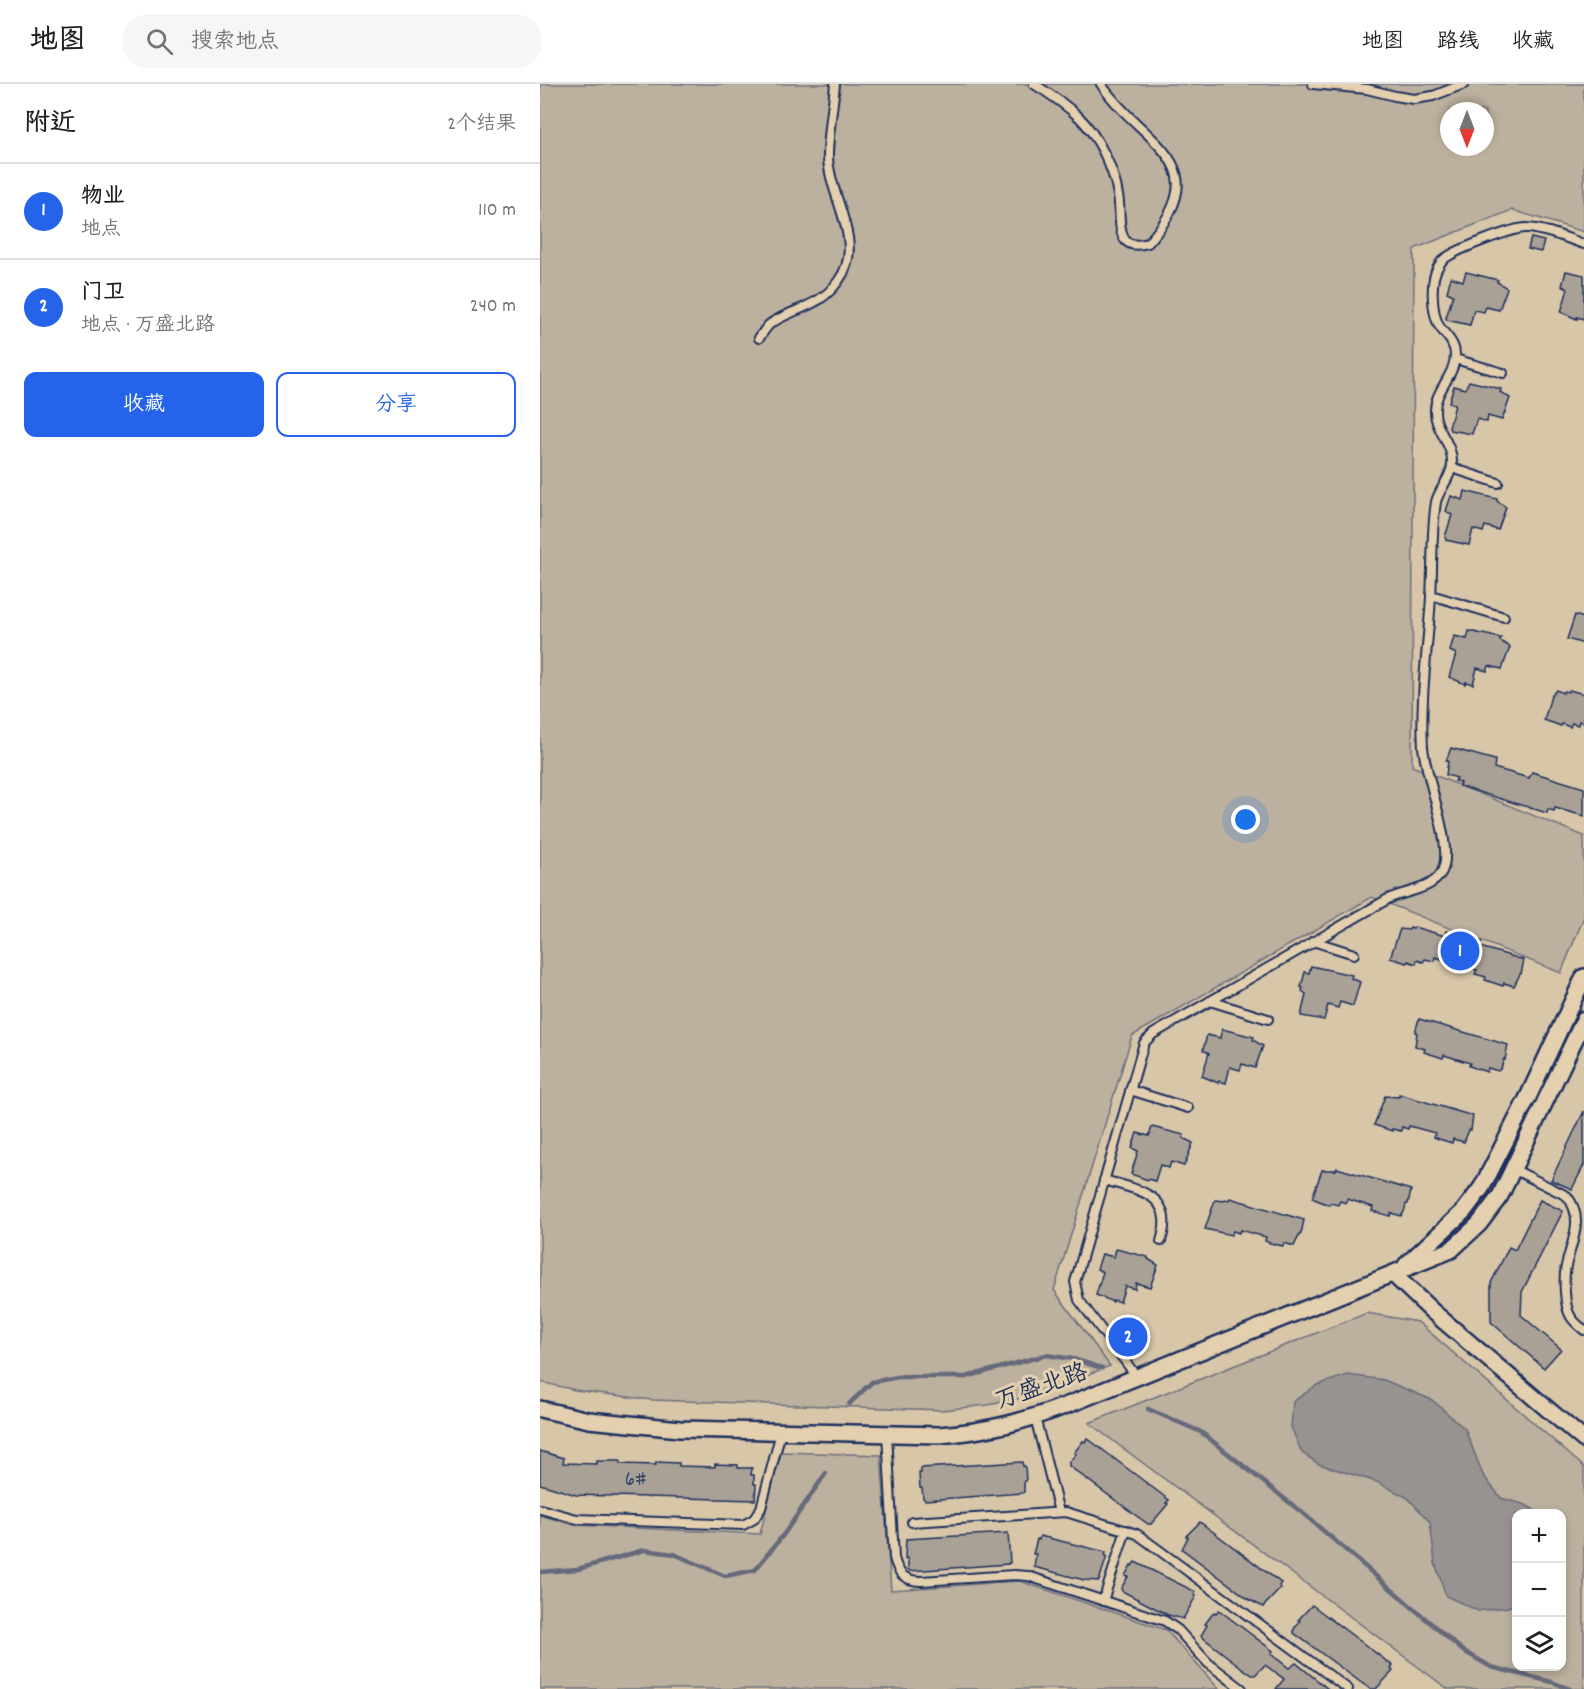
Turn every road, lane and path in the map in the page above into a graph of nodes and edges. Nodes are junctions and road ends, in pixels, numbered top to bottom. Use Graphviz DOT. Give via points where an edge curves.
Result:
graph roads {
  1 [pos="835,84"];
  2 [pos="1034,84"];
  3 [pos="1101,84"];
  4 [pos="1313,84"];
  5 [pos="1464,84"];
  6 [pos="1584,244"];
  7 [pos="759,338"];
  8 [pos="1455,359"];
  9 [pos="1503,373"];
  10 [pos="1452,468"];
  11 [pos="1498,483"];
  12 [pos="1431,596"];
  13 [pos="1504,618"];
  14 [pos="1313,941"];
  15 [pos="1354,954"];
  16 [pos="1584,977"];
  17 [pos="1210,1001"];
  18 [pos="1268,1019"];
  19 [pos="1584,1020"];
  20 [pos="1130,1089"];
  21 [pos="1188,1108"];
  22 [pos="1513,1169"];
  23 [pos="1104,1180"];
  24 [pos="1161,1241"];
  25 [pos="1394,1275"];
  26 [pos="1584,1330"];
  27 [pos="1137,1378"];
  28 [pos="540,1409"];
  29 [pos="1035,1417"];
  30 [pos="781,1432"];
  31 [pos="886,1434"];
  32 [pos="1584,1440"];
  33 [pos="540,1509"];
  34 [pos="1059,1512"];
  35 [pos="912,1522"];
  36 [pos="1126,1530"];
  37 [pos="1103,1601"];
  38 [pos="1242,1689"];
  39 [pos="1348,1689"];
  1 -- 7 [label="lane" via="828,157 831,181 847,229 847,266 825,296 768,325"];
  2 -- 3 [label="lane" via="1081,119 1112,170 1125,240 1130,244 1148,243 1172,211 1178,194 1176,170 1165,152"];
  4 -- 5 [label="lane" via="1414,99"];
  6 -- 8 [label="lane" via="1524,227 1446,257 1434,276 1434,309 1439,326 1451,340"];
  8 -- 9 [label="lane"];
  8 -- 10 [label="lane" via="1435,410 1451,451"];
  10 -- 11 [label="lane"];
  10 -- 12 [label="lane" via="1437,500"];
  12 -- 13 [label="lane"];
  12 -- 14 [label="lane" via="1423,744 1444,845 1444,869 1430,884 1388,898"];
  14 -- 15 [label="lane"];
  14 -- 17 [label="lane"];
  16 -- 25 [label="street" via="1482,1187 1464,1211"];
  17 -- 18 [label="lane"];
  17 -- 20 [label="lane" via="1147,1039"];
  19 -- 22 [label="street, 万盛北路"];
  20 -- 21 [label="lane"];
  20 -- 23 [label="lane"];
  22 -- 25 [label="street, 万盛北路" via="1500,1196 1479,1224 1451,1250"];
  22 -- 26 [label="lane" via="1568,1196 1580,1211 1581,1228 1566,1266 1566,1302 1571,1318"];
  23 -- 24 [label="lane" via="1155,1199 1165,1219"];
  23 -- 27 [label="lane" via="1075,1288 1081,1303"];
  25 -- 27 [label="street, 万盛北路"];
  25 -- 32 [label="street"];
  27 -- 29 [label="street, 万盛北路"];
  28 -- 30 [label="street, 万盛北路" via="630,1425"];
  29 -- 31 [label="street, 万盛北路" via="976,1432"];
  29 -- 34 [label="lane"];
  30 -- 31 [label="street, 万盛北路"];
  30 -- 33 [label="lane" via="760,1508 754,1519 743,1525 577,1519"];
  31 -- 37 [label="lane" via="894,1558 905,1578 921,1581 1022,1575"];
  34 -- 35 [label="lane"];
  34 -- 36 [label="lane"];
  36 -- 37 [label="lane"];
  36 -- 39 [label="lane" via="1137,1534"];
  37 -- 38 [label="lane" via="1170,1624 1208,1663"];
}
